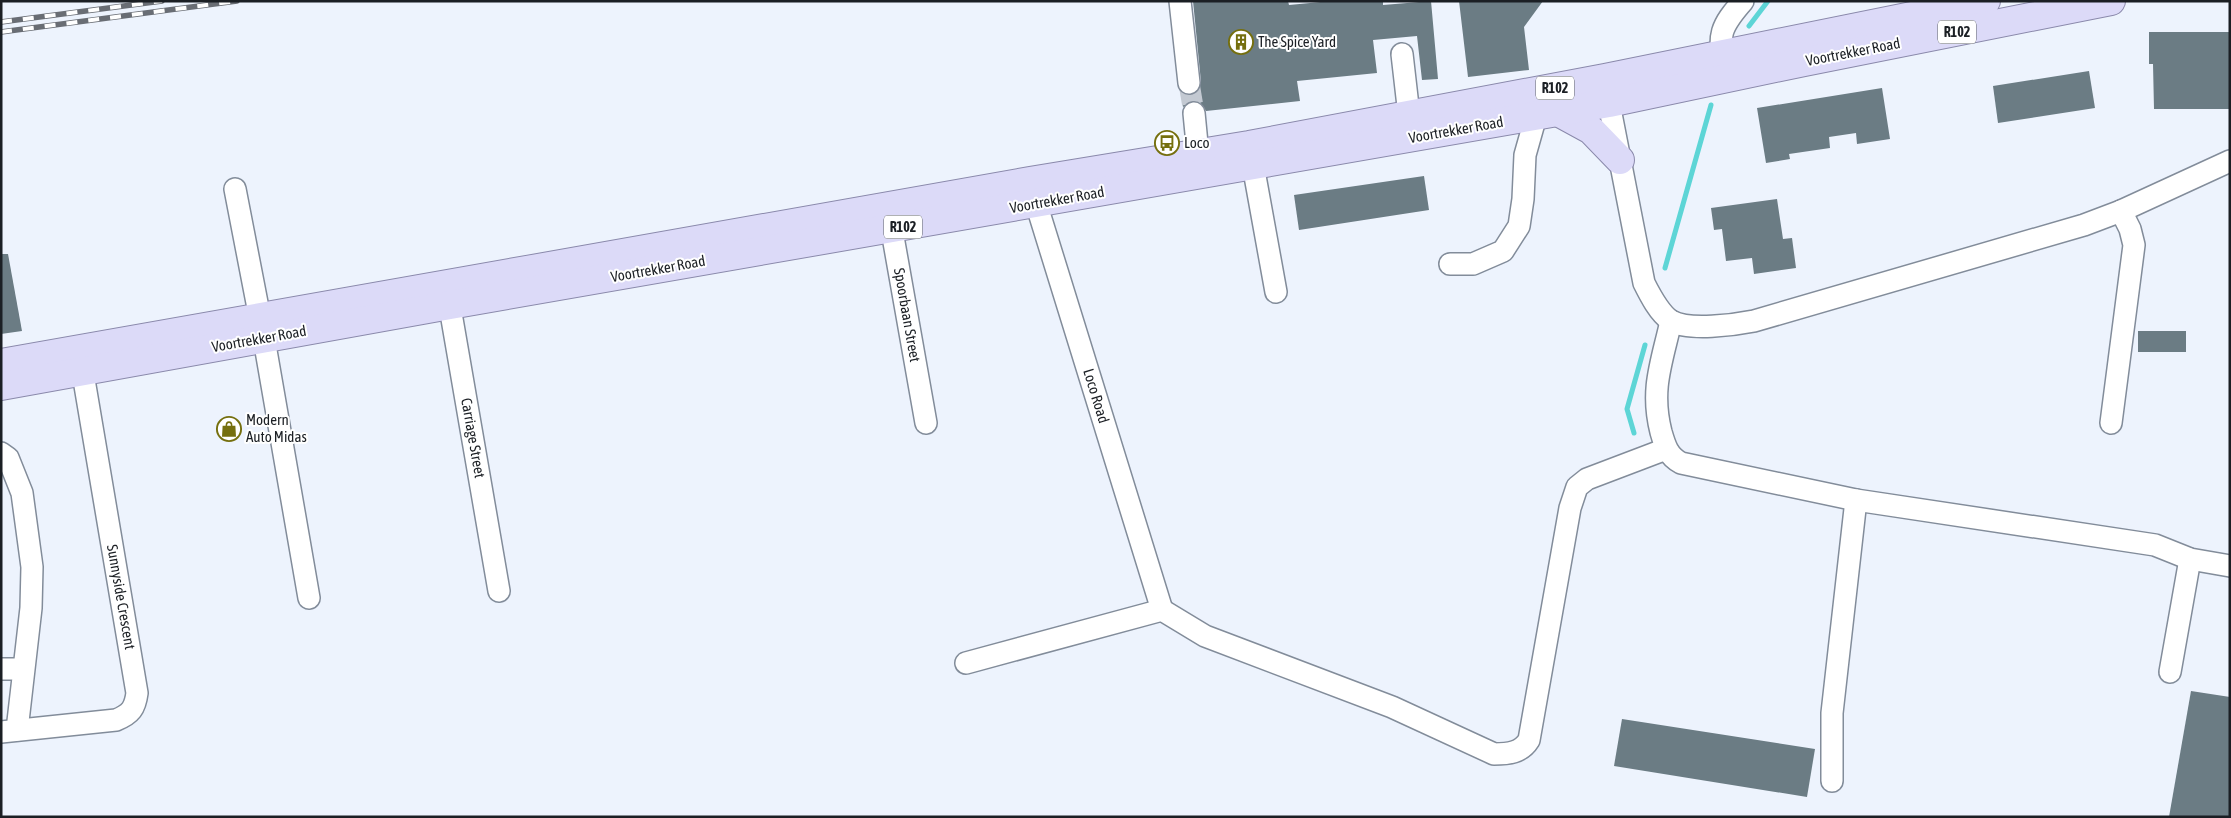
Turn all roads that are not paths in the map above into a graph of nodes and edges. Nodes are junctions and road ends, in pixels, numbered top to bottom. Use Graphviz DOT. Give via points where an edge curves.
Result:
graph roads {
  1 [pos="1180,1"];
  2 [pos="1742,1"];
  3 [pos="1986,1"];
  4 [pos="2111,1"];
  5 [pos="1402,54"];
  6 [pos="1723,67"];
  7 [pos="1189,83"];
  8 [pos="1607,91"];
  9 [pos="1194,113"];
  10 [pos="1547,114"];
  11 [pos="1411,126"];
  12 [pos="2230,147"];
  13 [pos="1198,154"];
  14 [pos="1251,155"];
  15 [pos="1620,160"];
  16 [pos="2230,161"];
  17 [pos="2198,175"];
  18 [pos="235,189"];
  19 [pos="1033,193"];
  20 [pos="2121,211"];
  21 [pos="890,218"];
  22 [pos="1450,264"];
  23 [pos="1276,292"];
  24 [pos="448,295"];
  25 [pos="1671,321"];
  26 [pos="262,328"];
  27 [pos="81,360"];
  28 [pos="1,363"];
  29 [pos="1,386"];
  30 [pos="926,422"];
  31 [pos="2111,423"];
  32 [pos="1666,449"];
  33 [pos="1,453"];
  34 [pos="1856,500"];
  35 [pos="2190,559"];
  36 [pos="2230,566"];
  37 [pos="499,591"];
  38 [pos="309,598"];
  39 [pos="1162,610"];
  40 [pos="966,663"];
  41 [pos="1,669"];
  42 [pos="23,669"];
  43 [pos="2170,672"];
  44 [pos="9,731"];
  45 [pos="1832,781"];
  1 -- 7 [label="lane"];
  2 -- 6 [label="lane" via="1721,30"];
  3 -- 6 [label="main road, Voortrekker Road / R102"];
  4 -- 6 [label="main road, Voortrekker Road / R102"];
  5 -- 11 [label="lane"];
  6 -- 8 [label="main road, Voortrekker Road / R102"];
  8 -- 10 [label="main road, Voortrekker Road / R102"];
  8 -- 11 [label="main road, Voortrekker Road / R102"];
  8 -- 15 [label="lane"];
  9 -- 13 [label="lane"];
  10 -- 11 [label="main road, Voortrekker Road / R102"];
  10 -- 15 [label="main road" via="1591,130"];
  10 -- 22 [label="lane" via="1525,155 1518,226 1503,251 1473,264"];
  11 -- 14 [label="main road, Voortrekker Road / R102"];
  12 -- 17 [label="lane"];
  13 -- 14 [label="main road, Voortrekker Road / R102"];
  13 -- 19 [label="main road, Voortrekker Road / R102"];
  14 -- 19 [label="main road, Voortrekker Road / R102"];
  14 -- 23 [label="lane"];
  15 -- 25 [label="lane" via="1640,270 1650,296"];
  16 -- 17 [label="lane"];
  17 -- 20 [label="lane"];
  18 -- 26 [label="lane"];
  19 -- 21 [label="main road, Voortrekker Road / R102"];
  19 -- 39 [label="lane, Loco Road"];
  20 -- 25 [label="lane" via="2084,225 1754,321 1703,326"];
  20 -- 31 [label="lane" via="2134,245"];
  21 -- 24 [label="main road, Voortrekker Road / R102"];
  21 -- 30 [label="lane, Spoorbaan Street"];
  24 -- 26 [label="main road, Voortrekker Road / R102"];
  24 -- 37 [label="lane, Carriage Street"];
  25 -- 32 [label="lane" via="1655,394"];
  26 -- 27 [label="main road, Voortrekker Road / R102"];
  26 -- 38 [label="lane"];
  27 -- 28 [label="main road, Voortrekker Road / R102"];
  27 -- 29 [label="main road, Voortrekker Road / R102"];
  27 -- 44 [label="lane, Sunnyside Crescent" via="137,692 136,705 128,716 116,720"];
  32 -- 34 [label="lane" via="1675,459 1690,465"];
  32 -- 39 [label="lane" via="1587,479 1577,487 1570,508 1529,740 1524,748 1508,754 1494,754 1392,707 1205,636"];
  33 -- 42 [label="lane" via="8,458 22,492 32,567 31,608"];
  34 -- 35 [label="lane" via="2155,545"];
  34 -- 45 [label="lane" via="1832,713"];
  35 -- 36 [label="lane"];
  35 -- 43 [label="lane"];
  39 -- 40 [label="lane"];
  41 -- 42 [label="lane"];
  42 -- 44 [label="lane"];
}
